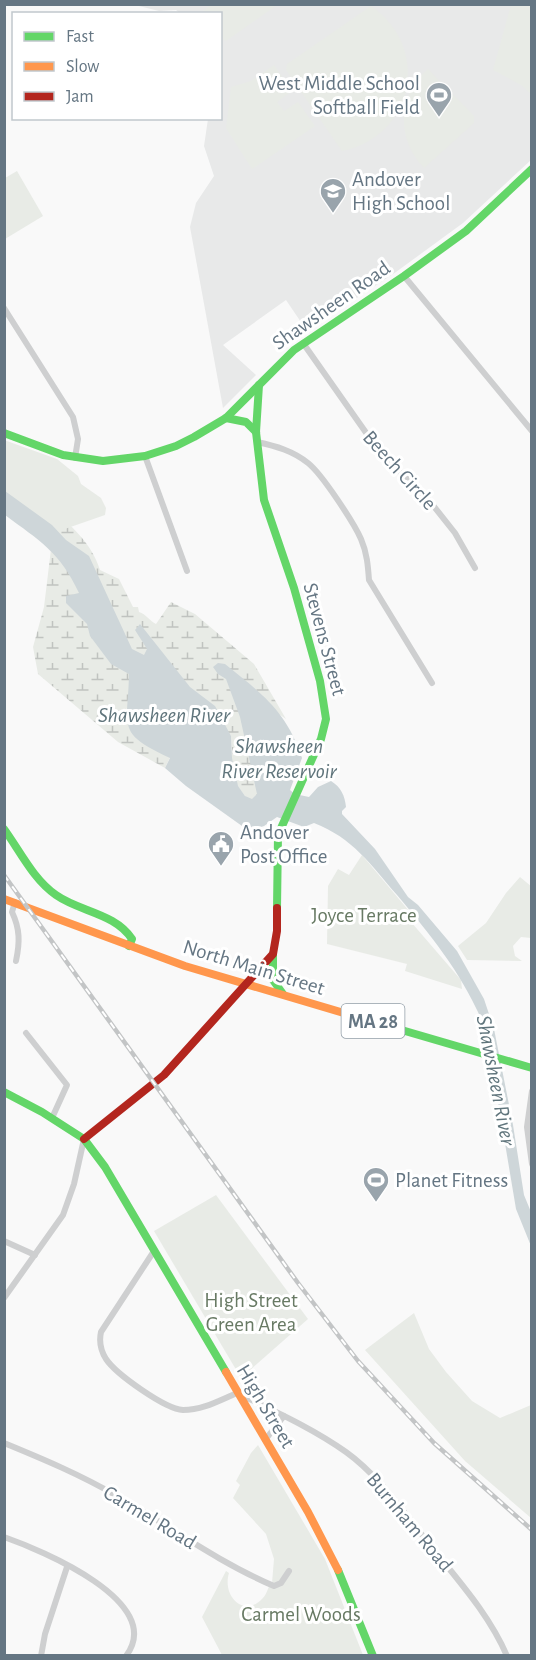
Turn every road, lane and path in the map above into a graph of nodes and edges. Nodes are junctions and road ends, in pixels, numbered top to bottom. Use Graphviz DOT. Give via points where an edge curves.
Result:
graph roads {
  1 [pos="531,168"];
  2 [pos="404,276"];
  3 [pos="4,308"];
  4 [pos="303,343"];
  5 [pos="259,385"];
  6 [pos="226,418"];
  7 [pos="531,431"];
  8 [pos="256,432"];
  9 [pos="4,433"];
  10 [pos="257,442"];
  11 [pos="145,456"];
  12 [pos="75,458"];
  13 [pos="475,568"];
  14 [pos="187,571"];
  15 [pos="432,684"];
  16 [pos="4,829"];
  17 [pos="9,900"];
  18 [pos="129,946"];
  19 [pos="273,954"];
  20 [pos="16,961"];
  21 [pos="246,983"];
  22 [pos="283,994"];
  23 [pos="26,1033"];
  24 [pos="531,1068"];
  25 [pos="531,1091"];
  26 [pos="4,1092"];
  27 [pos="52,1118"];
  28 [pos="84,1139"];
  29 [pos="531,1164"];
  30 [pos="4,1241"];
  31 [pos="154,1251"];
  32 [pos="36,1255"];
  33 [pos="4,1298"];
  34 [pos="237,1393"];
  35 [pos="284,1416"];
  36 [pos="265,1440"];
  37 [pos="4,1443"];
  38 [pos="4,1537"];
  39 [pos="67,1567"];
  40 [pos="289,1571"];
  41 [pos="42,1656"];
  42 [pos="126,1656"];
  43 [pos="373,1656"];
  44 [pos="507,1656"];
  1 -- 2 [label="main road, Shawsheen Road" via="472,225"];
  2 -- 4 [label="main road, Shawsheen Road"];
  2 -- 7 [label="street"];
  3 -- 12 [label="street" via="73,417 78,439"];
  4 -- 5 [label="main road, Shawsheen Road"];
  4 -- 13 [label="street, Beech Circle" via="381,454 428,499 455,533"];
  5 -- 6 [label="main road, Shawsheen Road"];
  5 -- 8 [label="main road, Stevens Street"];
  6 -- 8 [label="main road" via="246,422"];
  6 -- 11 [label="main road, Shawsheen Road" via="176,446"];
  8 -- 10 [label="main road, Stevens Street"];
  9 -- 12 [label="main road, Shawsheen Road"];
  10 -- 15 [label="street" via="297,455 311,465 327,487 361,538 369,580"];
  10 -- 19 [label="main road, Stevens Street" via="264,500 294,588 326,710 321,740 278,835 277,931"];
  11 -- 12 [label="main road, Shawsheen Road" via="103,461"];
  11 -- 14 [label="street"];
  16 -- 18 [label="main road" via="45,887 125,930 132,939"];
  17 -- 18 [label="main road, North Main Street / MA 28"];
  17 -- 20 [label="street" via="20,941"];
  18 -- 21 [label="main road, North Main Street / MA 28"];
  19 -- 21 [label="main road"];
  19 -- 22 [label="main road, Stevens Street" via="273,980"];
  21 -- 22 [label="main road, North Main Street / MA 28"];
  21 -- 28 [label="main road" via="164,1075"];
  22 -- 24 [label="main road, North Main Street / MA 28"];
  23 -- 27 [label="street" via="67,1085"];
  25 -- 29 [label="street" via="527,1127"];
  26 -- 27 [label="main road, High Street"];
  27 -- 28 [label="main road, High Street"];
  28 -- 31 [label="main road, High Street" via="116,1184"];
  28 -- 32 [label="street" via="66,1209"];
  30 -- 32 [label="street"];
  31 -- 34 [label="main road, High Street"];
  31 -- 34 [label="street" via="101,1332 107,1360 149,1394 181,1410 207,1406"];
  32 -- 33 [label="street"];
  34 -- 35 [label="street, Burnham Road"];
  34 -- 36 [label="main road, High Street"];
  35 -- 36 [label="street"];
  35 -- 44 [label="street, Burnham Road" via="346,1452 376,1480 477,1603"];
  36 -- 43 [label="main road, High Street" via="333,1559"];
  37 -- 40 [label="street, Carmel Road" via="96,1484 258,1579 274,1586"];
  38 -- 39 [label="street"];
  39 -- 41 [label="street" via="45,1634"];
  39 -- 42 [label="street" via="109,1592 129,1614 135,1632"];
}
